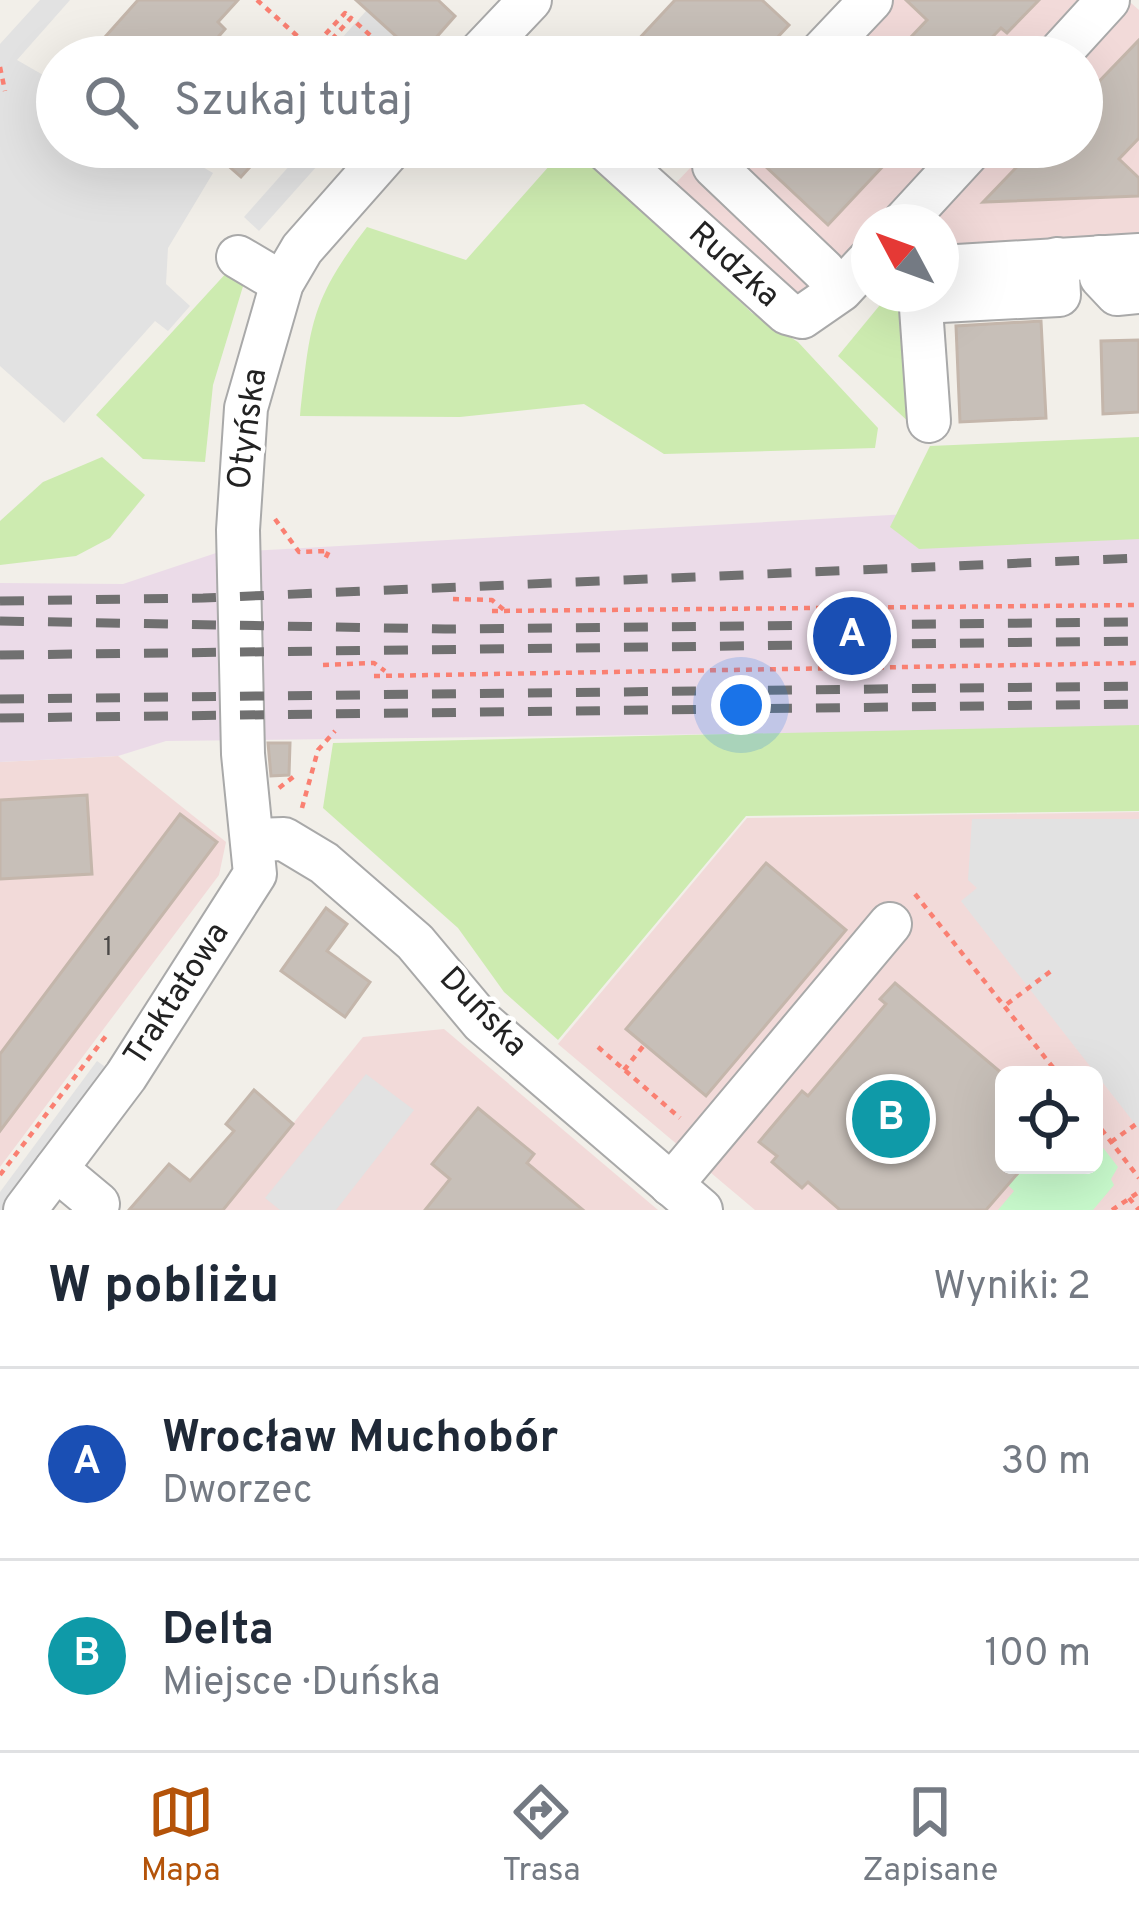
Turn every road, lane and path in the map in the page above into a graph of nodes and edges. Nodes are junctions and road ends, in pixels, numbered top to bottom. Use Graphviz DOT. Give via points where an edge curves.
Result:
graph roads {
  1 [pos="257,0"];
  2 [pos="530,0"];
  3 [pos="871,0"];
  4 [pos="1108,0"];
  5 [pos="351,18"];
  6 [pos="297,36"];
  7 [pos="325,36"];
  8 [pos="335,36"];
  9 [pos="371,36"];
  10 [pos="503,36"];
  11 [pos="837,36"];
  12 [pos="1075,36"];
  13 [pos="0,67"];
  14 [pos="5,91"];
  15 [pos="373,168"];
  16 [pos="625,168"];
  17 [pos="712,168"];
  18 [pos="734,168"];
  19 [pos="954,168"];
  20 [pos="921,204"];
  21 [pos="672,212"];
  22 [pos="1119,256"];
  23 [pos="238,257"];
  24 [pos="824,271"];
  25 [pos="851,277"];
  26 [pos="959,281"];
  27 [pos="282,283"];
  28 [pos="1139,292"];
  29 [pos="928,312"];
  30 [pos="929,421"];
  31 [pos="268,519"];
  32 [pos="325,560"];
  33 [pos="452,599"];
  34 [pos="1139,605"];
  35 [pos="492,610"];
  36 [pos="504,610"];
  37 [pos="1139,663"];
  38 [pos="323,665"];
  39 [pos="385,671"];
  40 [pos="374,676"];
  41 [pos="335,731"];
  42 [pos="243,754"];
  43 [pos="296,774"];
  44 [pos="271,789"];
  45 [pos="298,819"];
  46 [pos="254,840"];
  47 [pos="902,909"];
  48 [pos="1055,968"];
  49 [pos="1006,1005"];
  50 [pos="114,1025"];
  51 [pos="645,1044"];
  52 [pos="598,1047"];
  53 [pos="1052,1066"];
  54 [pos="624,1070"];
  55 [pos="1136,1125"];
  56 [pos="1103,1132"];
  57 [pos="707,1140"];
  58 [pos="1111,1142"];
  59 [pos="56,1169"];
  60 [pos="0,1175"];
  61 [pos="1139,1178"];
  62 [pos="1139,1192"];
  63 [pos="686,1197"];
  64 [pos="1129,1198"];
  65 [pos="26,1210"];
  66 [pos="93,1210"];
  67 [pos="1112,1210"];
  68 [pos="1139,1210"];
  1 -- 6 [label="path"];
  2 -- 10 [label="street"];
  3 -- 11 [label="street"];
  4 -- 12 [label="street"];
  5 -- 7 [label="path" via="345,13"];
  5 -- 8 [label="path"];
  5 -- 9 [label="path"];
  13 -- 14 [label="path"];
  15 -- 27 [label="street, Otyńska"];
  16 -- 21 [label="street, Rudzka"];
  17 -- 21 [label="street"];
  18 -- 24 [label="street"];
  19 -- 20 [label="street"];
  21 -- 25 [label="street, Rudzka" via="787,313 802,317 820,307"];
  22 -- 26 [label="street" via="1058,259"];
  22 -- 28 [label="street" via="1101,277 1117,294"];
  23 -- 27 [label="street"];
  27 -- 42 [label="street, Otyńska" via="246,409 238,482"];
  29 -- 30 [label="street"];
  31 -- 32 [label="path" via="299,552 329,551"];
  33 -- 36 [label="path" via="492,600"];
  34 -- 36 [label="path"];
  35 -- 36 [label="path"];
  37 -- 39 [label="path"];
  38 -- 39 [label="path" via="374,663"];
  39 -- 40 [label="path"];
  41 -- 45 [label="path" via="318,750"];
  42 -- 46 [label="street, Traktatowa"];
  43 -- 44 [label="path"];
  46 -- 59 [label="street, Traktatowa" via="254,874 126,1076"];
  46 -- 63 [label="street, Duńska" via="284,839 324,862 415,942 482,1022"];
  47 -- 49 [label="path"];
  47 -- 57 [label="street"];
  48 -- 49 [label="path"];
  49 -- 53 [label="path"];
  50 -- 60 [label="path"];
  51 -- 54 [label="path"];
  52 -- 54 [label="path"];
  54 -- 57 [label="path"];
  55 -- 58 [label="path"];
  56 -- 58 [label="path"];
  57 -- 63 [label="street"];
  58 -- 61 [label="path"];
  59 -- 65 [label="street, Traktatowa"];
  59 -- 66 [label="street" via="98,1204"];
  62 -- 64 [label="path"];
  64 -- 67 [label="path"];
  64 -- 68 [label="path"];
}
